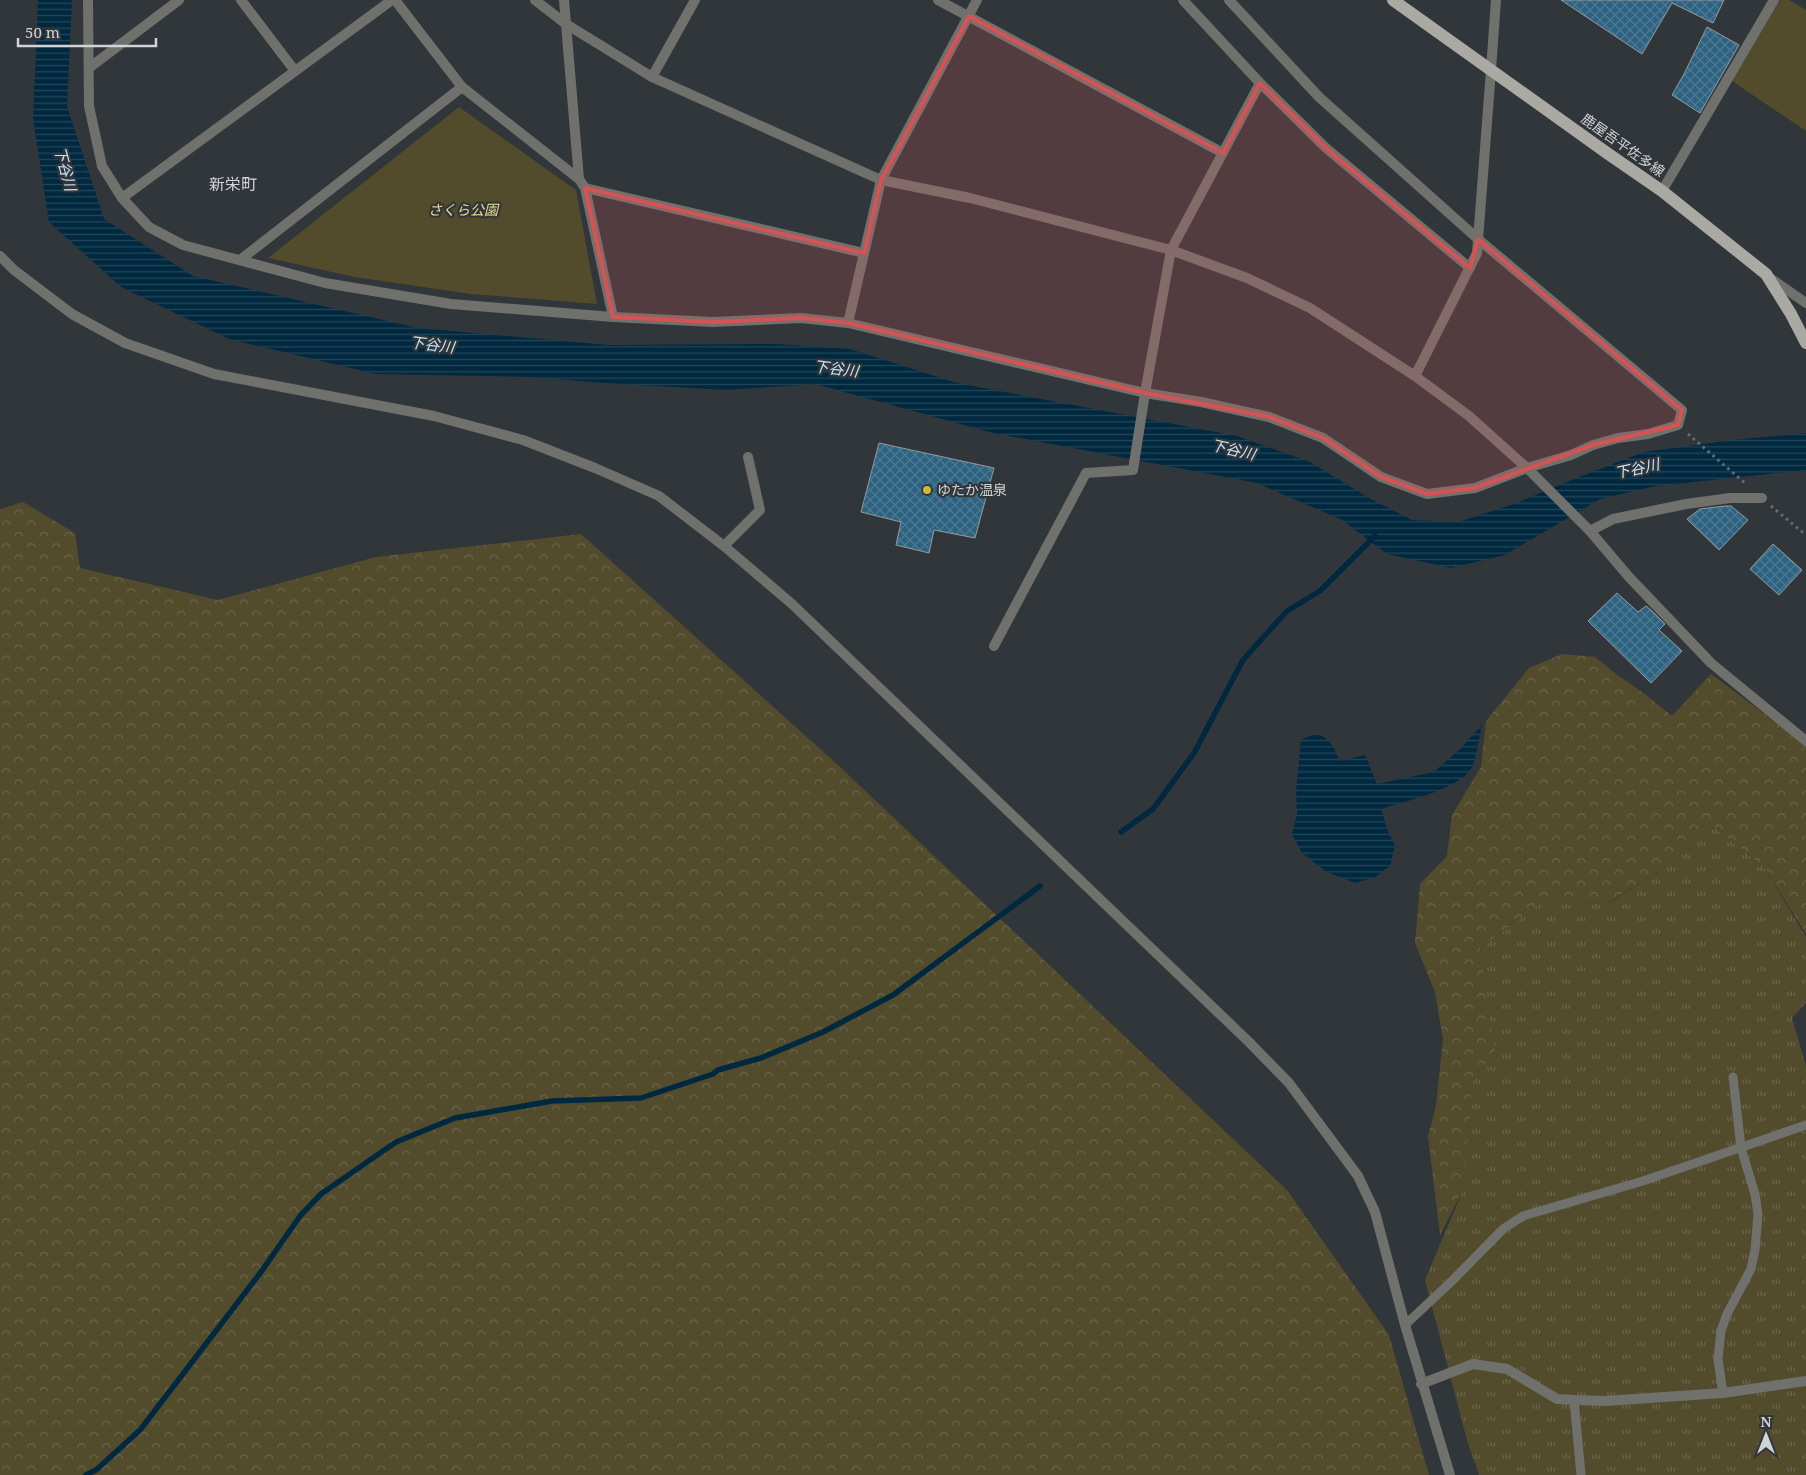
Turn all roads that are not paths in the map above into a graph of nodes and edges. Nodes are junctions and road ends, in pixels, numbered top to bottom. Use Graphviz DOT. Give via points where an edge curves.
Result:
graph roads {
  1 [pos="88,0"];
  2 [pos="179,0"];
  3 [pos="240,0"];
  4 [pos="394,0"];
  5 [pos="535,0"];
  6 [pos="564,0"];
  7 [pos="696,0"];
  8 [pos="938,0"];
  9 [pos="977,0"];
  10 [pos="1183,0"];
  11 [pos="1229,0"];
  12 [pos="1393,0"];
  13 [pos="1496,0"];
  14 [pos="1774,0"];
  15 [pos="969,16"];
  16 [pos="566,24"];
  17 [pos="89,68"];
  18 [pos="1491,70"];
  19 [pos="296,71"];
  20 [pos="652,77"];
  21 [pos="1260,83"];
  22 [pos="462,87"];
  23 [pos="1223,153"];
  24 [pos="579,179"];
  25 [pos="881,180"];
  26 [pos="585,188"];
  27 [pos="1662,191"];
  28 [pos="122,198"];
  29 [pos="1478,239"];
  30 [pos="1171,250"];
  31 [pos="864,253"];
  32 [pos="0,256"];
  33 [pos="240,260"];
  34 [pos="1470,268"];
  35 [pos="1766,274"];
  36 [pos="1806,303"];
  37 [pos="613,317"];
  38 [pos="848,323"];
  39 [pos="1806,343"];
  40 [pos="1415,376"];
  41 [pos="1144,393"];
  42 [pos="748,457"];
  43 [pos="1527,468"];
  44 [pos="1762,498"];
  45 [pos="1590,531"];
  46 [pos="724,546"];
  47 [pos="994,646"];
  48 [pos="1806,741"];
  49 [pos="1733,1077"];
  50 [pos="1806,1125"];
  51 [pos="1742,1148"];
  52 [pos="1404,1325"];
  53 [pos="1806,1381"];
  54 [pos="1422,1384"];
  55 [pos="1724,1393"];
  56 [pos="1574,1400"];
  57 [pos="1450,1475"];
  58 [pos="1582,1475"];
  1 -- 17 [label="street"];
  2 -- 17 [label="street"];
  3 -- 19 [label="street"];
  4 -- 19 [label="street"];
  4 -- 22 [label="street"];
  5 -- 16 [label="street"];
  6 -- 16 [label="street"];
  7 -- 20 [label="street"];
  8 -- 15 [label="street"];
  9 -- 15 [label="street"];
  10 -- 21 [label="street"];
  11 -- 29 [label="street" via="1319,97"];
  12 -- 18 [label="main road, 鹿屋吾平佐多線"];
  13 -- 18 [label="street"];
  14 -- 27 [label="street"];
  15 -- 23 [label="street"];
  15 -- 25 [label="street"];
  16 -- 20 [label="street"];
  16 -- 24 [label="street"];
  17 -- 28 [label="street" via="90,106 102,166"];
  18 -- 27 [label="main road, 鹿屋吾平佐多線"];
  18 -- 29 [label="street"];
  19 -- 28 [label="street"];
  20 -- 25 [label="street"];
  21 -- 23 [label="street"];
  21 -- 34 [label="street" via="1326,148"];
  22 -- 24 [label="street"];
  22 -- 33 [label="street"];
  23 -- 30 [label="street"];
  24 -- 26 [label="street"];
  25 -- 30 [label="street" via="970,198"];
  25 -- 31 [label="street"];
  26 -- 31 [label="street"];
  26 -- 37 [label="street"];
  27 -- 35 [label="main road, 鹿屋吾平佐多線"];
  28 -- 33 [label="street" via="149,227 183,245"];
  29 -- 34 [label="street"];
  29 -- 43 [label="street" via="1682,410 1678,425 1593,445"];
  30 -- 40 [label="street" via="1247,278 1310,308"];
  30 -- 41 [label="street"];
  31 -- 38 [label="street"];
  32 -- 46 [label="street" via="72,314 125,344 214,374 434,416 523,440 659,496"];
  33 -- 37 [label="street" via="325,283 451,304"];
  34 -- 40 [label="street"];
  35 -- 36 [label="street"];
  35 -- 39 [label="main road, 鹿屋吾平佐多線"];
  37 -- 38 [label="street" via="713,322 801,318"];
  38 -- 41 [label="street"];
  40 -- 43 [label="street" via="1469,416"];
  41 -- 43 [label="street" via="1269,417 1323,438 1381,477 1427,494 1475,488"];
  41 -- 47 [label="street" via="1132,470 1086,473"];
  42 -- 46 [label="street" via="760,510"];
  43 -- 45 [label="street"];
  44 -- 45 [label="street" via="1730,498 1686,504 1613,519"];
  45 -- 48 [label="street" via="1629,578 1711,663"];
  46 -- 52 [label="street" via="792,604 1289,1083 1358,1176 1374,1212"];
  49 -- 51 [label="lane"];
  50 -- 51 [label="lane"];
  51 -- 52 [label="lane" via="1523,1216 1503,1229"];
  51 -- 55 [label="lane" via="1758,1214 1751,1269 1721,1331 1718,1359"];
  52 -- 54 [label="street"];
  53 -- 55 [label="street"];
  54 -- 56 [label="street" via="1473,1364 1507,1369 1557,1399"];
  54 -- 57 [label="street"];
  55 -- 56 [label="street"];
  56 -- 58 [label="lane"];
}
